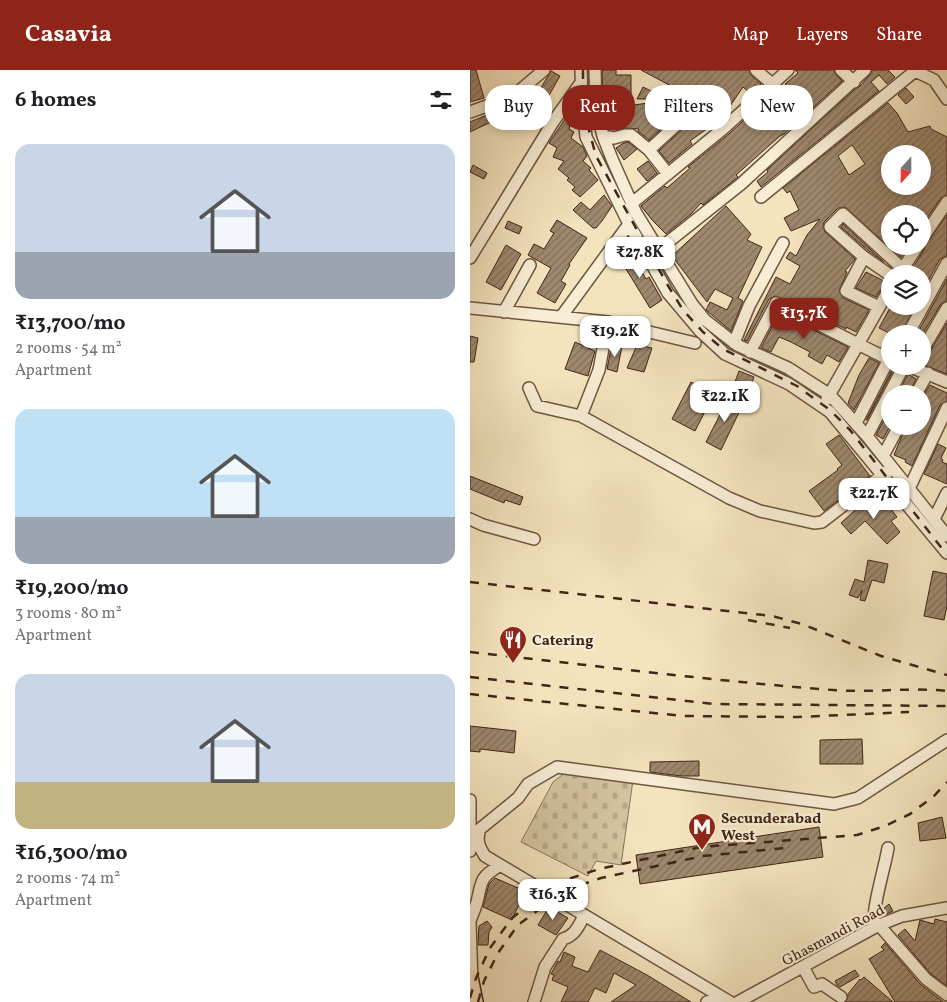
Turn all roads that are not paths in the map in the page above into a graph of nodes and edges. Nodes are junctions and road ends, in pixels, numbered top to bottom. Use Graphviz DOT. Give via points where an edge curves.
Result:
graph roads {
  1 [pos="544,70"];
  2 [pos="581,70"];
  3 [pos="595,70"];
  4 [pos="756,70"];
  5 [pos="788,70"];
  6 [pos="841,70"];
  7 [pos="865,70"];
  8 [pos="914,70"];
  9 [pos="854,82"];
  10 [pos="580,84"];
  11 [pos="772,84"];
  12 [pos="947,98"];
  13 [pos="470,112"];
  14 [pos="671,130"];
  15 [pos="603,136"];
  16 [pos="650,150"];
  17 [pos="668,174"];
  18 [pos="761,197"];
  19 [pos="947,202"];
  20 [pos="631,204"];
  21 [pos="629,224"];
  22 [pos="931,226"];
  23 [pos="783,243"];
  24 [pos="658,250"];
  25 [pos="864,256"];
  26 [pos="470,258"];
  27 [pos="947,263"];
  28 [pos="530,265"];
  29 [pos="895,265"];
  30 [pos="881,268"];
  31 [pos="881,304"];
  32 [pos="879,307"];
  33 [pos="470,308"];
  34 [pos="947,308"];
  35 [pos="504,312"];
  36 [pos="561,318"];
  37 [pos="608,322"];
  38 [pos="702,325"];
  39 [pos="913,325"];
  40 [pos="931,336"];
  41 [pos="695,343"];
  42 [pos="736,344"];
  43 [pos="859,345"];
  44 [pos="750,352"];
  45 [pos="731,356"];
  46 [pos="881,356"];
  47 [pos="931,374"];
  48 [pos="881,375"];
  49 [pos="904,375"];
  50 [pos="947,382"];
  51 [pos="529,388"];
  52 [pos="830,394"];
  53 [pos="822,407"];
  54 [pos="947,408"];
  55 [pos="581,416"];
  56 [pos="856,423"];
  57 [pos="894,435"];
  58 [pos="867,436"];
  59 [pos="883,456"];
  60 [pos="888,471"];
  61 [pos="947,493"];
  62 [pos="906,494"];
  63 [pos="470,519"];
  64 [pos="934,519"];
  65 [pos="483,525"];
  66 [pos="470,527"];
  67 [pos="947,536"];
  68 [pos="534,540"];
  69 [pos="947,554"];
  70 [pos="947,740"];
  71 [pos="470,802"];
  72 [pos="888,848"];
  73 [pos="470,851"];
  74 [pos="499,866"];
  75 [pos="947,908"];
  76 [pos="584,916"];
  77 [pos="470,922"];
  78 [pos="877,927"];
  79 [pos="803,967"];
  80 [pos="471,980"];
  81 [pos="947,995"];
  82 [pos="841,997"];
  83 [pos="475,1002"];
  84 [pos="534,1002"];
  85 [pos="730,1002"];
  86 [pos="738,1002"];
  1 -- 13 [label="street" via="512,97"];
  2 -- 10 [label="street"];
  3 -- 15 [label="street" via="595,102"];
  4 -- 11 [label="street"];
  5 -- 11 [label="street"];
  6 -- 9 [label="street"];
  7 -- 9 [label="street"];
  8 -- 12 [label="street" via="934,80"];
  8 -- 18 [label="street"];
  9 -- 24 [label="street" via="741,184"];
  10 -- 21 [label="street" via="586,138"];
  10 -- 26 [label="street" via="553,122"];
  11 -- 17 [label="street"];
  14 -- 16 [label="street"];
  15 -- 16 [label="street" via="632,135"];
  15 -- 20 [label="street"];
  16 -- 17 [label="street"];
  17 -- 20 [label="street"];
  19 -- 22 [label="street"];
  20 -- 24 [label="street"];
  21 -- 36 [label="street"];
  21 -- 38 [label="street" via="668,293"];
  23 -- 42 [label="street" via="749,306"];
  24 -- 38 [label="street"];
  25 -- 29 [label="street" via="830,227 843,214"];
  25 -- 30 [label="street"];
  25 -- 32 [label="street" via="846,292"];
  27 -- 39 [label="street"];
  28 -- 35 [label="street"];
  31 -- 32 [label="street"];
  32 -- 43 [label="street"];
  33 -- 35 [label="street"];
  34 -- 40 [label="street"];
  35 -- 36 [label="street"];
  36 -- 37 [label="street"];
  37 -- 41 [label="street"];
  37 -- 55 [label="street" via="599,370"];
  38 -- 42 [label="street"];
  38 -- 45 [label="street" via="725,354"];
  42 -- 44 [label="street"];
  42 -- 45 [label="street"];
  43 -- 44 [label="street" via="776,303"];
  43 -- 46 [label="street"];
  43 -- 52 [label="street"];
  44 -- 52 [label="street" via="788,368"];
  45 -- 53 [label="street" via="788,384"];
  47 -- 50 [label="street"];
  48 -- 56 [label="street"];
  49 -- 58 [label="street"];
  51 -- 55 [label="street" via="537,406"];
  52 -- 53 [label="street"];
  52 -- 56 [label="street"];
  53 -- 60 [label="street"];
  54 -- 62 [label="street"];
  55 -- 60 [label="street" via="729,498 760,511 814,523 822,522"];
  56 -- 58 [label="street"];
  57 -- 59 [label="street"];
  58 -- 59 [label="street"];
  59 -- 60 [label="street"];
  60 -- 62 [label="street"];
  61 -- 64 [label="street"];
  62 -- 64 [label="street"];
  62 -- 69 [label="street"];
  63 -- 65 [label="street"];
  64 -- 67 [label="street"];
  65 -- 66 [label="street"];
  65 -- 68 [label="street"];
  70 -- 74 [label="street" via="858,798 834,804 557,767 528,784 518,798 480,829 478,846"];
  71 -- 73 [label="street"];
  72 -- 78 [label="street" via="873,918"];
  74 -- 76 [label="street"];
  74 -- 77 [label="street" via="481,882"];
  75 -- 78 [label="street, Ghasmandi Road" via="902,916"];
  76 -- 84 [label="street" via="545,966"];
  76 -- 85 [label="street"];
  77 -- 80 [label="street"];
  78 -- 79 [label="street, Ghasmandi Road"];
  78 -- 81 [label="street" via="926,979"];
  79 -- 82 [label="street" via="809,990 822,984"];
  79 -- 86 [label="street, Ghasmandi Road"];
  80 -- 83 [label="main road"];
}
